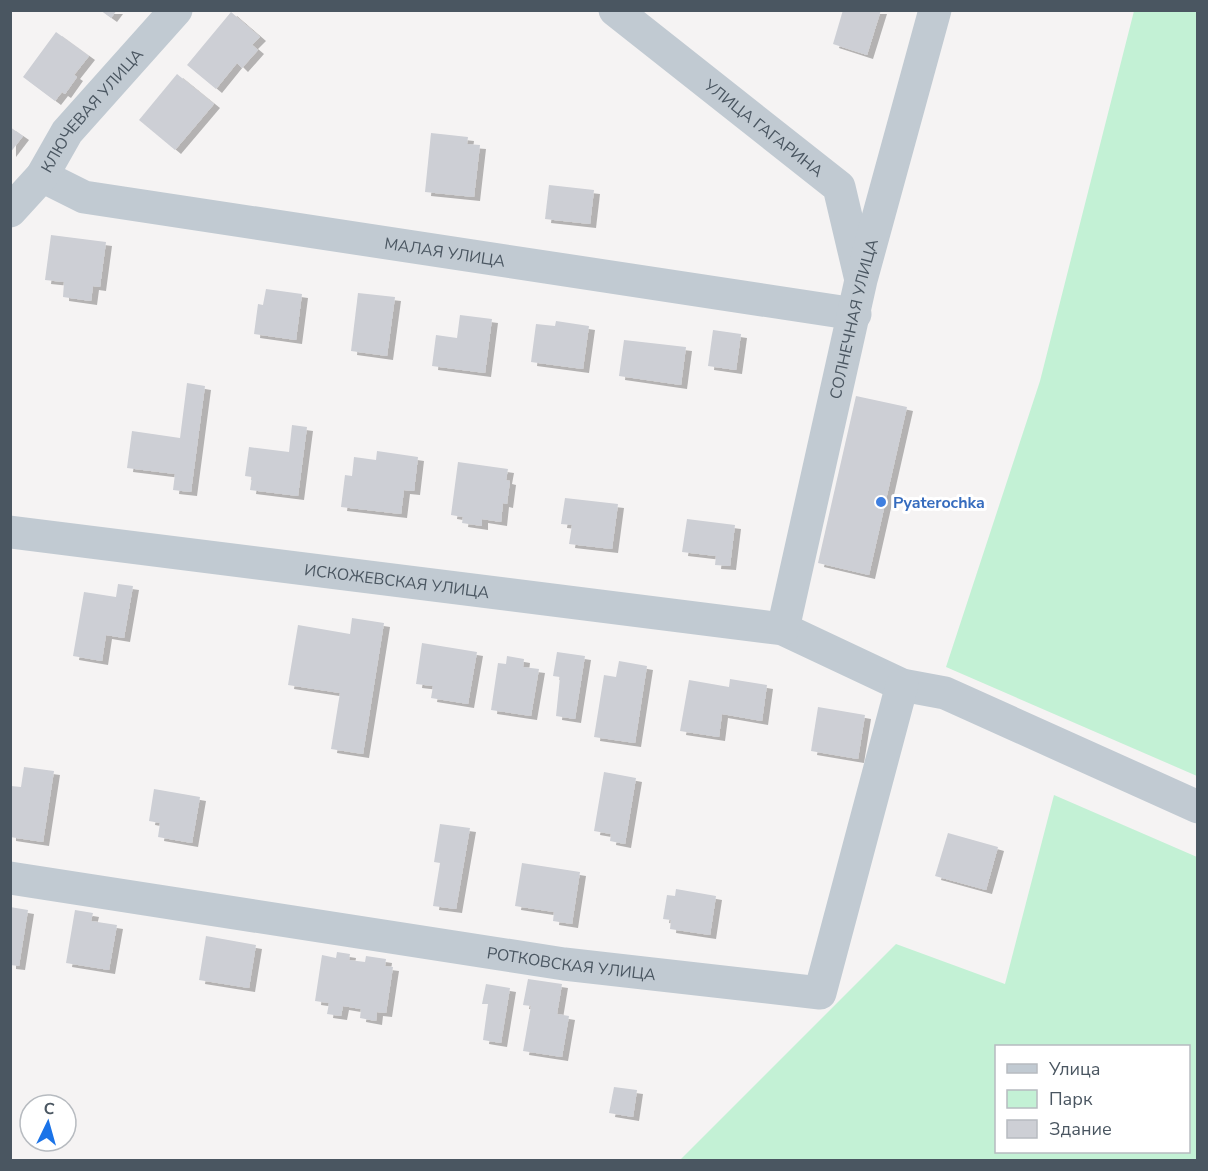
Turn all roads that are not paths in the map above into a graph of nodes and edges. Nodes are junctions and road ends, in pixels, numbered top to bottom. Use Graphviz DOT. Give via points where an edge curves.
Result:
graph roads {
  1 [pos="176,10"];
  2 [pos="615,10"];
  3 [pos="934,10"];
  4 [pos="42,176"];
  5 [pos="10,212"];
  6 [pos="861,280"];
  7 [pos="855,314"];
  8 [pos="10,532"];
  9 [pos="783,629"];
  10 [pos="902,685"];
  11 [pos="1197,807"];
  12 [pos="10,878"];
  1 -- 4 [label="street, КЛЮЧЕВАЯ УЛИЦА" via="67,132"];
  2 -- 6 [label="street, УЛИЦА ГАГАРИНА" via="839,187"];
  3 -- 6 [label="street, СОЛНЕЧНАЯ УЛИЦА"];
  4 -- 5 [label="street, КЛЮЧЕВАЯ УЛИЦА"];
  4 -- 7 [label="street, МАЛАЯ УЛИЦА" via="84,197"];
  6 -- 7 [label="street, СОЛНЕЧНАЯ УЛИЦА"];
  7 -- 9 [label="street, СОЛНЕЧНАЯ УЛИЦА"];
  8 -- 9 [label="street, ИСКОЖЕВСКАЯ УЛИЦА"];
  9 -- 10 [label="street, ИСКОЖЕВСКАЯ УЛИЦА"];
  10 -- 11 [label="street, ИСКОЖЕВСКАЯ УЛИЦА" via="945,693"];
  10 -- 12 [label="street, РОТКОВСКАЯ УЛИЦА" via="820,993 564,964"];
}
